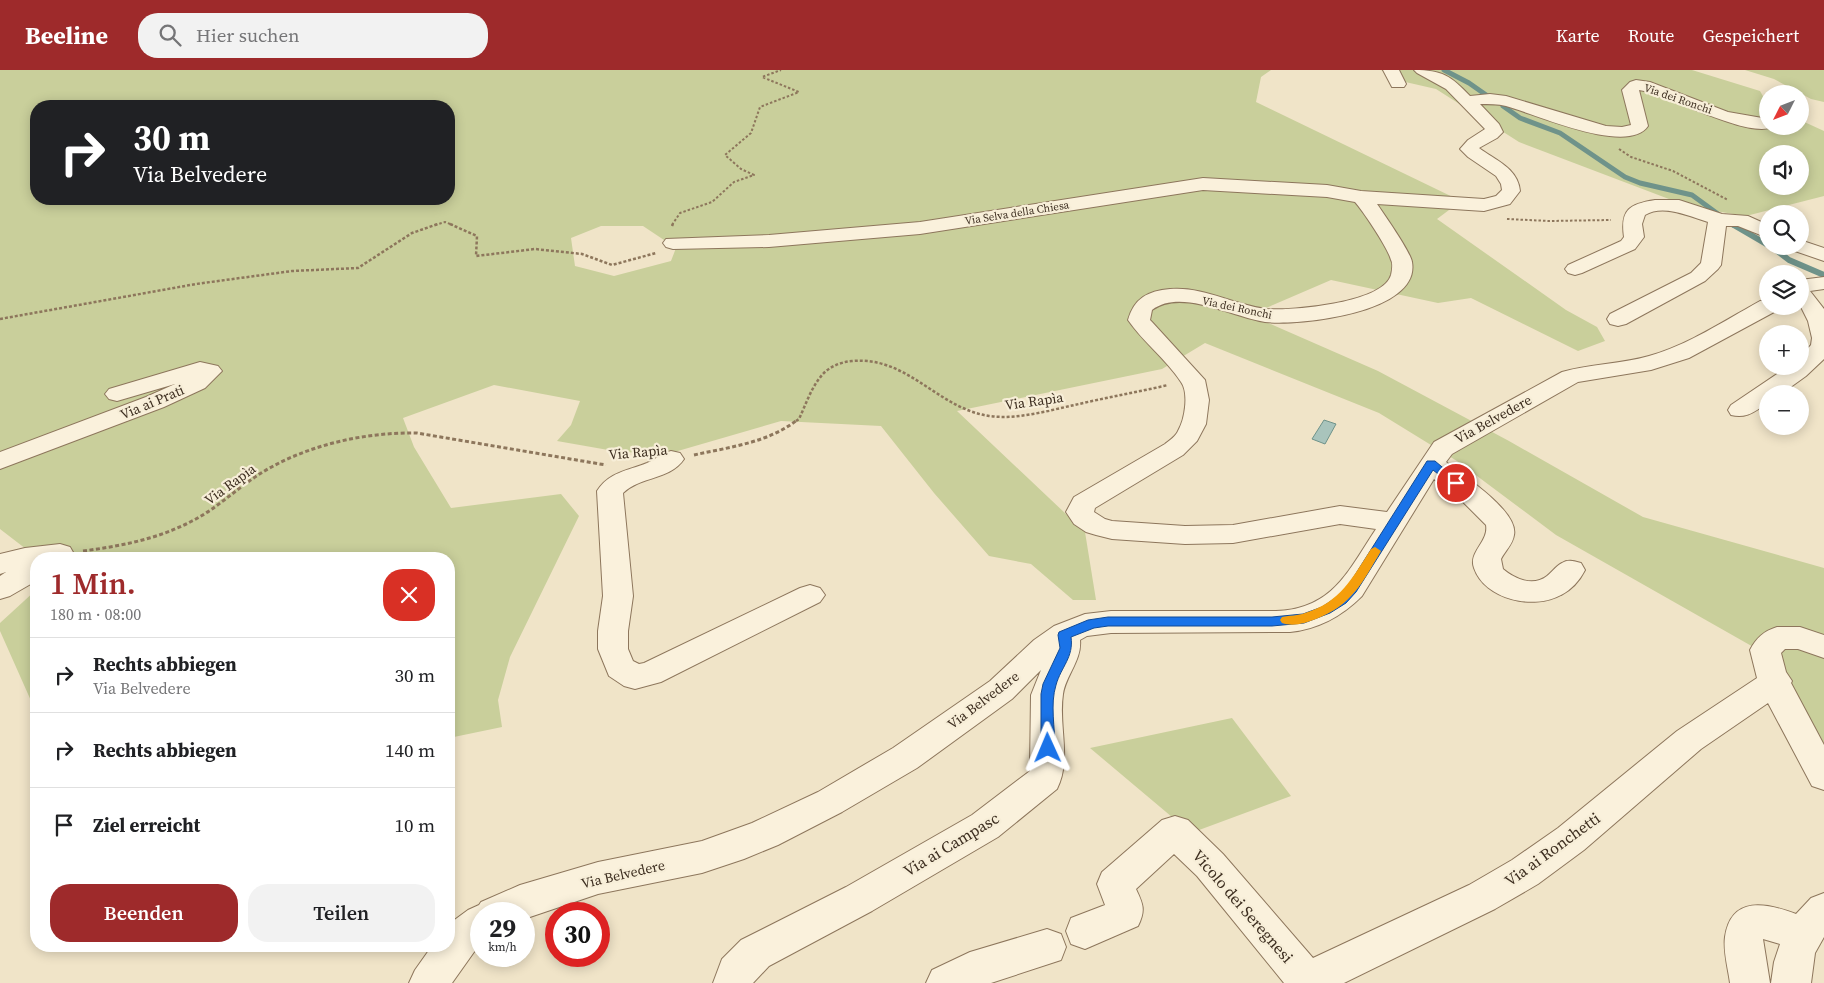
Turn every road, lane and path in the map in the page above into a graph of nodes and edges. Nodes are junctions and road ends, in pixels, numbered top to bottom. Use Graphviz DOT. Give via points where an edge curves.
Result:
graph roads {
  1 [pos="781,70"];
  2 [pos="1391,70"];
  3 [pos="1422,70"];
  4 [pos="1398,84"];
  5 [pos="1470,102"];
  6 [pos="1759,124"];
  7 [pos="1601,130"];
  8 [pos="1361,197"];
  9 [pos="1727,214"];
  10 [pos="1499,218"];
  11 [pos="1614,220"];
  12 [pos="1759,228"];
  13 [pos="673,243"];
  14 [pos="1809,250"];
  15 [pos="1824,255"];
  16 [pos="1575,269"];
  17 [pos="1824,283"];
  18 [pos="1809,284"];
  19 [pos="1809,303"];
  20 [pos="1759,311"];
  21 [pos="0,319"];
  22 [pos="1618,320"];
  23 [pos="1193,380"];
  24 [pos="117,394"];
  25 [pos="1740,410"];
  26 [pos="671,459"];
  27 [pos="0,461"];
  28 [pos="1431,464"];
  29 [pos="613,466"];
  30 [pos="1393,522"];
  31 [pos="89,552"];
  32 [pos="30,558"];
  33 [pos="0,564"];
  34 [pos="1571,570"];
  35 [pos="30,571"];
  36 [pos="0,589"];
  37 [pos="810,595"];
  38 [pos="1064,635"];
  39 [pos="1824,647"];
  40 [pos="1776,681"];
  41 [pos="1824,776"];
  42 [pos="520,902"];
  43 [pos="1813,923"];
  44 [pos="470,931"];
  45 [pos="1085,931"];
  46 [pos="455,947"];
  47 [pos="1047,948"];
  48 [pos="451,952"];
  49 [pos="1306,982"];
  50 [pos="429,983"];
  51 [pos="733,983"];
  52 [pos="946,983"];
  53 [pos="1750,983"];
  54 [pos="1791,983"];
  1 -- 13 [label="path" via="762,77 799,92 760,107 751,133 725,155 754,175 734,182 712,202 680,213 671,228"];
  2 -- 4 [label="street"];
  3 -- 5 [label="street" via="1452,86"];
  5 -- 7 [label="street, Via dei Ronchi" via="1499,100"];
  5 -- 8 [label="street" via="1494,130 1469,149 1510,180 1508,196 1484,205"];
  6 -- 7 [label="street, Via dei Ronchi" via="1732,118 1650,87 1636,86 1630,90 1640,126 1634,131"];
  7 -- 9 [label="path" via="1624,155 1655,163 1697,183"];
  8 -- 13 [label="street, Via Selva della Chiesa" via="1327,191 1203,184 920,228 769,241"];
  8 -- 23 [label="street, Via dei Ronchi" via="1402,260 1400,280 1378,296 1336,310 1294,316 1256,314 1179,296 1154,299 1142,308 1139,320"];
  9 -- 12 [label="street"];
  9 -- 16 [label="street" via="1680,206 1642,208 1632,219 1634,234 1628,244"];
  9 -- 22 [label="street" via="1718,222 1708,270"];
  10 -- 11 [label="path"];
  13 -- 21 [label="path" via="657,252 612,264 582,254 535,249 476,256 477,236 445,222 412,233 358,268 292,271 196,284"];
  14 -- 15 [label="street"];
  17 -- 18 [label="street"];
  19 -- 25 [label="street" via="1824,335 1818,352"];
  20 -- 28 [label="street, Via Belvedere" via="1673,356 1651,363 1581,374 1558,383 1448,444"];
  23 -- 26 [label="path, Via Rapìa" via="1019,416 988,416 961,407 881,361 856,359 827,370 799,418 788,427 742,444"];
  23 -- 30 [label="street" via="1198,395 1188,436 1170,452 1084,503 1080,512 1089,523 1112,530 1216,535 1340,515"];
  24 -- 27 [label="street, Via ai Prati" via="200,369 210,371 197,383 154,402"];
  26 -- 37 [label="street" via="661,468 617,482 610,491 618,596 612,631 613,650 620,668 636,677 650,674"];
  28 -- 30 [label="street, Via Belvedere"];
  28 -- 34 [label="street" via="1500,523 1501,535 1487,559 1489,570 1497,580 1519,590 1534,592 1550,588"];
  29 -- 31 [label="path, Via Rapìa" via="417,433 362,435 270,468 182,527 134,543"];
  30 -- 38 [label="street, Via Belvedere" via="1352,589 1326,610 1304,619 1108,622 1092,624"];
  32 -- 33 [label="street"];
  35 -- 36 [label="street"];
  38 -- 42 [label="street, Via Belvedere" via="1039,651 1001,690 905,758 830,802 766,834 702,857 589,881"];
  38 -- 51 [label="street, Via ai Campasc" via="1066,648 1047,694 1048,765 1045,779 985,826 858,899 755,952 736,972"];
  39 -- 40 [label="street" via="1800,638 1777,638 1766,650 1765,658"];
  40 -- 41 [label="street"];
  40 -- 49 [label="street, Via ai Ronchetti" via="1689,740 1571,839 1525,872 1482,897"];
  43 -- 53 [label="street" via="1752,923 1744,937"];
  43 -- 54 [label="street" via="1794,960"];
  44 -- 46 [label="street"];
  45 -- 49 [label="street, Vicolo dei Seregnesi" via="1125,914 1115,884 1175,831 1210,865"];
  47 -- 52 [label="street" via="970,971"];
  48 -- 50 [label="street"];
}
